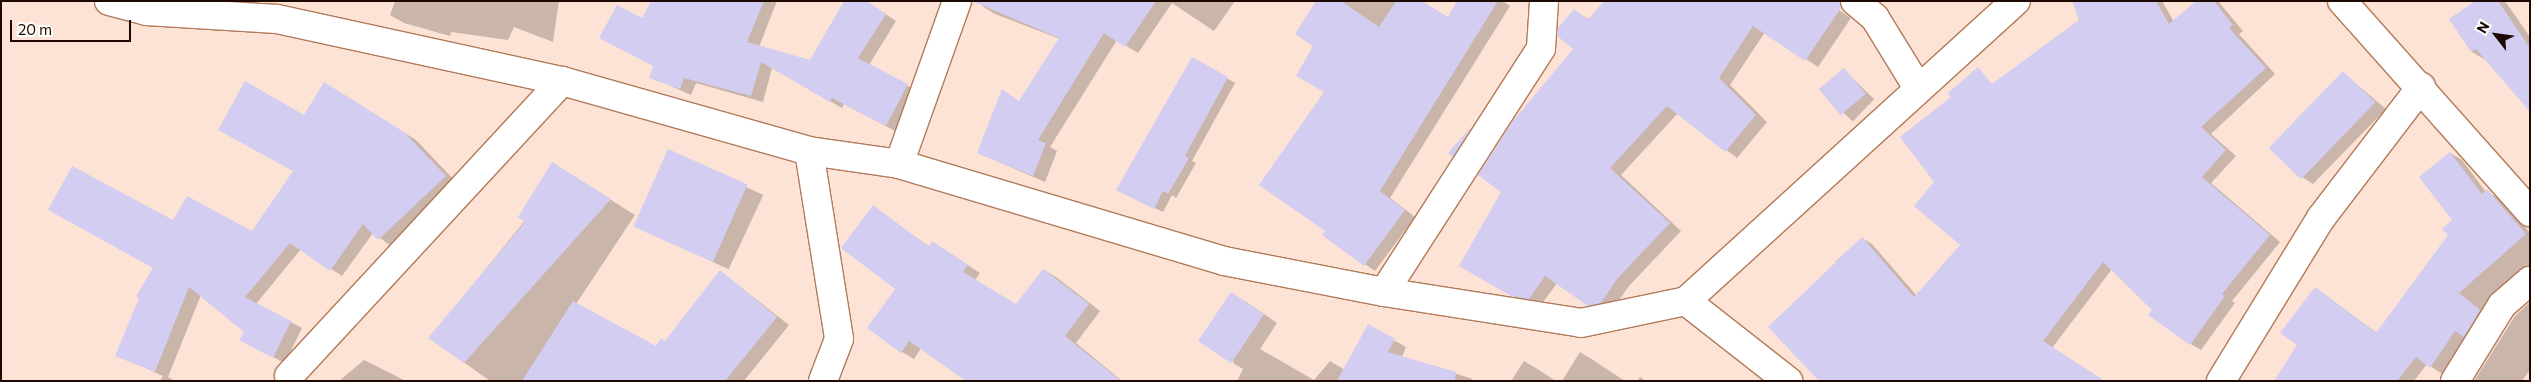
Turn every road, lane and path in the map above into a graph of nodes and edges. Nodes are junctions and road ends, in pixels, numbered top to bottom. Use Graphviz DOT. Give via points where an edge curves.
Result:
graph roads {
  1 [pos="109,1"];
  2 [pos="957,1"];
  3 [pos="1544,1"];
  4 [pos="1855,1"];
  5 [pos="2016,1"];
  6 [pos="2342,1"];
  7 [pos="276,10"];
  8 [pos="562,81"];
  9 [pos="2421,87"];
  10 [pos="1918,88"];
  11 [pos="809,151"];
  12 [pos="899,164"];
  13 [pos="2530,212"];
  14 [pos="2530,281"];
  15 [pos="1384,292"];
  16 [pos="1686,301"];
  17 [pos="289,376"];
  18 [pos="822,381"];
  19 [pos="1788,381"];
  20 [pos="2221,381"];
  21 [pos="2455,381"];
  1 -- 7 [label="street" via="146,11"];
  2 -- 12 [label="street"];
  3 -- 15 [label="street" via="1541,48"];
  4 -- 10 [label="street" via="1875,18"];
  5 -- 10 [label="street"];
  6 -- 9 [label="street"];
  7 -- 8 [label="street"];
  8 -- 11 [label="street"];
  8 -- 17 [label="street"];
  9 -- 13 [label="street"];
  9 -- 20 [label="street" via="2321,218"];
  10 -- 16 [label="street"];
  11 -- 12 [label="street"];
  11 -- 18 [label="street" via="839,339"];
  12 -- 15 [label="street" via="1224,261"];
  14 -- 21 [label="street" via="2502,305"];
  15 -- 16 [label="street" via="1581,323"];
  16 -- 19 [label="street"];
}
